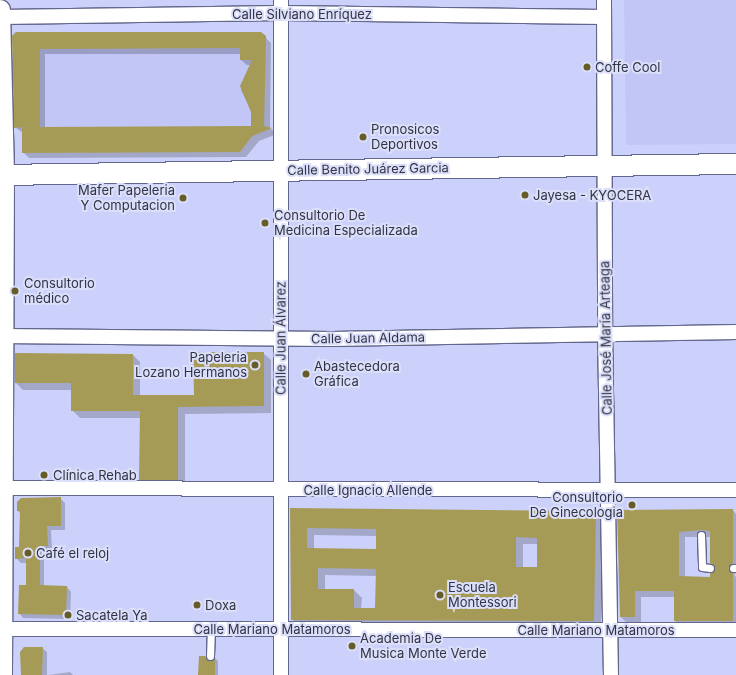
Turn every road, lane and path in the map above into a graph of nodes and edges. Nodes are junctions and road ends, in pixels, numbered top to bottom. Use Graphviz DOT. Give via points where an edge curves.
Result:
graph roads {
  1 [pos="604,0"];
  2 [pos="281,7"];
  3 [pos="0,10"];
  4 [pos="0,17"];
  5 [pos="604,17"];
  6 [pos="736,164"];
  7 [pos="604,165"];
  8 [pos="281,170"];
  9 [pos="2,175"];
  10 [pos="2,275"];
  11 [pos="736,332"];
  12 [pos="605,333"];
  13 [pos="2,336"];
  14 [pos="281,338"];
  15 [pos="2,488"];
  16 [pos="281,490"];
  17 [pos="608,490"];
  18 [pos="736,490"];
  19 [pos="701,535"];
  20 [pos="710,568"];
  21 [pos="1,629"];
  22 [pos="211,629"];
  23 [pos="281,630"];
  24 [pos="610,630"];
  25 [pos="736,630"];
  26 [pos="210,656"];
  27 [pos="2,675"];
  28 [pos="281,675"];
  29 [pos="611,675"];
  1 -- 5 [label="street, Calle José María Arteaga"];
  2 -- 4 [label="street, Calle Silviano Enríquez"];
  2 -- 5 [label="street, Calle Silviano Enríquez"];
  2 -- 8 [label="street, Calle Juan Álvarez"];
  3 -- 4 [label="main road"];
  4 -- 9 [label="main road"];
  5 -- 7 [label="street, Calle José María Arteaga"];
  6 -- 7 [label="main road, Calle Benito Juárez Garcia"];
  7 -- 8 [label="main road, Calle Benito Juárez Garcia"];
  7 -- 12 [label="street, Calle José María Arteaga"];
  8 -- 9 [label="main road, Calle Benito Juárez Garcia"];
  8 -- 14 [label="street, Calle Juan Álvarez"];
  9 -- 10 [label="main road"];
  10 -- 13 [label="main road"];
  11 -- 12 [label="street, Calle Juan Aldama"];
  12 -- 14 [label="street, Calle Juan Aldama"];
  12 -- 17 [label="street, Calle José María Arteaga"];
  13 -- 14 [label="street, Calle Juan Aldama"];
  13 -- 15 [label="main road"];
  14 -- 16 [label="street, Calle Juan Álvarez"];
  15 -- 16 [label="street, Calle Ignacio Allende"];
  15 -- 21 [label="main road"];
  16 -- 17 [label="street, Calle Ignacio Allende"];
  16 -- 23 [label="street, Calle Juan Álvarez"];
  17 -- 18 [label="street, Calle Ignacio Allende"];
  17 -- 24 [label="street, Calle José María Arteaga"];
  19 -- 20 [label="lane" via="702,568"];
  21 -- 22 [label="street, Calle Mariano Matamoros"];
  21 -- 27 [label="main road"];
  22 -- 23 [label="street, Calle Mariano Matamoros"];
  22 -- 26 [label="lane"];
  23 -- 24 [label="street, Calle Mariano Matamoros"];
  23 -- 28 [label="street, Calle Juan Álvarez"];
  24 -- 25 [label="street, Calle Mariano Matamoros"];
  24 -- 29 [label="street, Calle José María Arteaga"];
}
